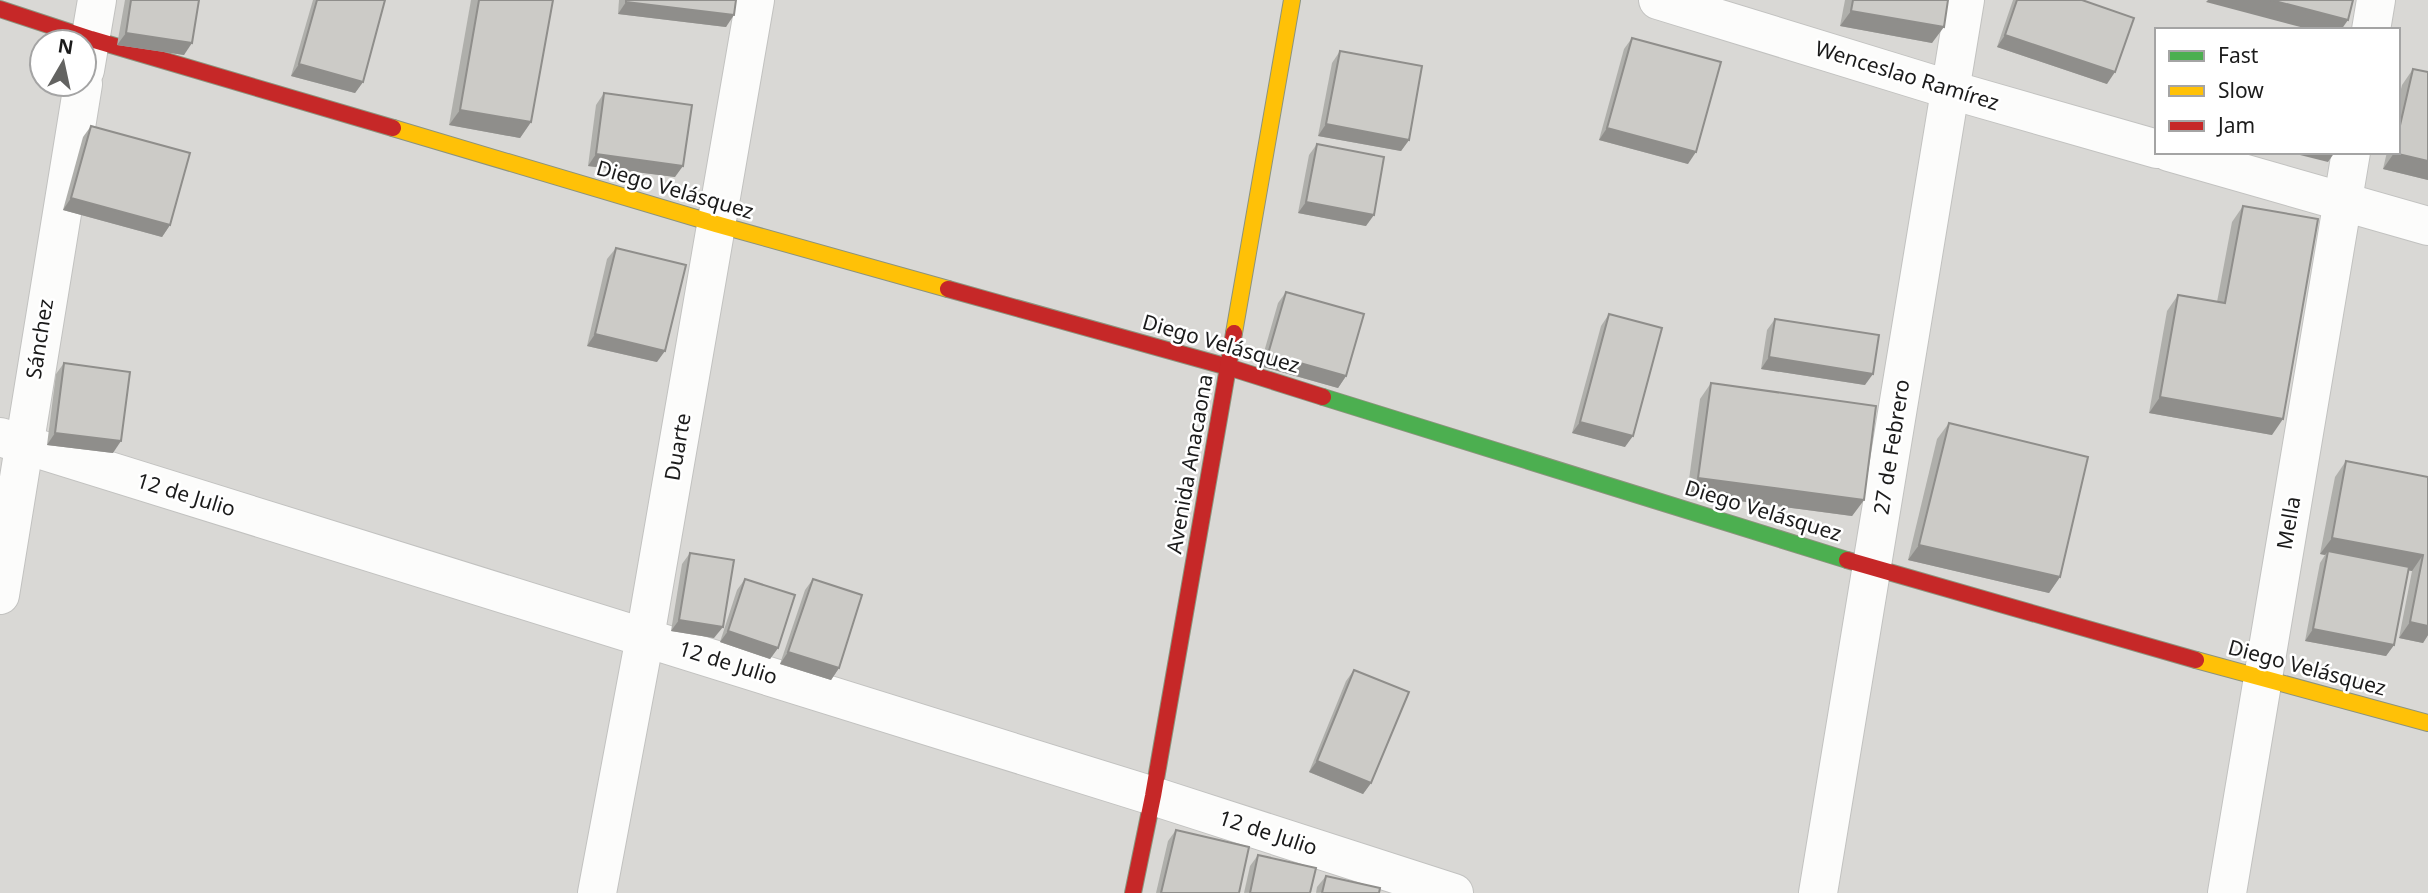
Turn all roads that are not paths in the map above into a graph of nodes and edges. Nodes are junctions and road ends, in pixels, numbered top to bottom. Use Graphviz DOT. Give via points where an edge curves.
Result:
graph roads {
  1 [pos="97,0"];
  2 [pos="755,0"];
  3 [pos="1292,0"];
  4 [pos="1658,0"];
  5 [pos="1965,0"];
  6 [pos="2376,0"];
  7 [pos="0,9"];
  8 [pos="57,28"];
  9 [pos="92,28"];
  10 [pos="2371,28"];
  11 [pos="98,41"];
  12 [pos="1951,90"];
  13 [pos="80,98"];
  14 [pos="2155,148"];
  15 [pos="2176,154"];
  16 [pos="2351,154"];
  17 [pos="2343,202"];
  18 [pos="716,224"];
  19 [pos="2428,226"];
  20 [pos="1228,367"];
  21 [pos="11,440"];
  22 [pos="1872,568"];
  23 [pos="0,595"];
  24 [pos="645,637"];
  25 [pos="2263,679"];
  26 [pos="2428,723"];
  27 [pos="1153,796"];
  28 [pos="597,893"];
  29 [pos="1133,893"];
  30 [pos="1454,893"];
  31 [pos="1818,893"];
  32 [pos="2227,893"];
  1 -- 9 [label="street"];
  2 -- 18 [label="street, Duarte"];
  3 -- 20 [label="street, Avenida Anacaona"];
  4 -- 12 [label="street, Wenceslao Ramírez"];
  5 -- 12 [label="street, 27 de Febrero"];
  6 -- 10 [label="street"];
  7 -- 8 [label="street, Diego Velásquez"];
  11 -- 18 [label="street, Diego Velásquez"];
  12 -- 14 [label="street, Wenceslao Ramírez"];
  12 -- 22 [label="street, 27 de Febrero"];
  13 -- 21 [label="street, Sánchez"];
  15 -- 17 [label="street"];
  16 -- 17 [label="street, Mella"];
  17 -- 19 [label="street"];
  17 -- 25 [label="street, Mella"];
  18 -- 20 [label="street, Diego Velásquez"];
  18 -- 24 [label="street, Duarte"];
  20 -- 22 [label="street, Diego Velásquez"];
  20 -- 27 [label="street, Avenida Anacaona"];
  21 -- 23 [label="street, Sánchez"];
  21 -- 24 [label="street, 12 de Julio"];
  22 -- 25 [label="street, Diego Velásquez"];
  22 -- 31 [label="street, 27 de Febrero"];
  24 -- 27 [label="street, 12 de Julio"];
  24 -- 28 [label="street, Duarte"];
  25 -- 26 [label="street, Diego Velásquez"];
  25 -- 32 [label="street, Mella"];
  27 -- 29 [label="street, Avenida Anacaona"];
  27 -- 30 [label="street, 12 de Julio"];
}
